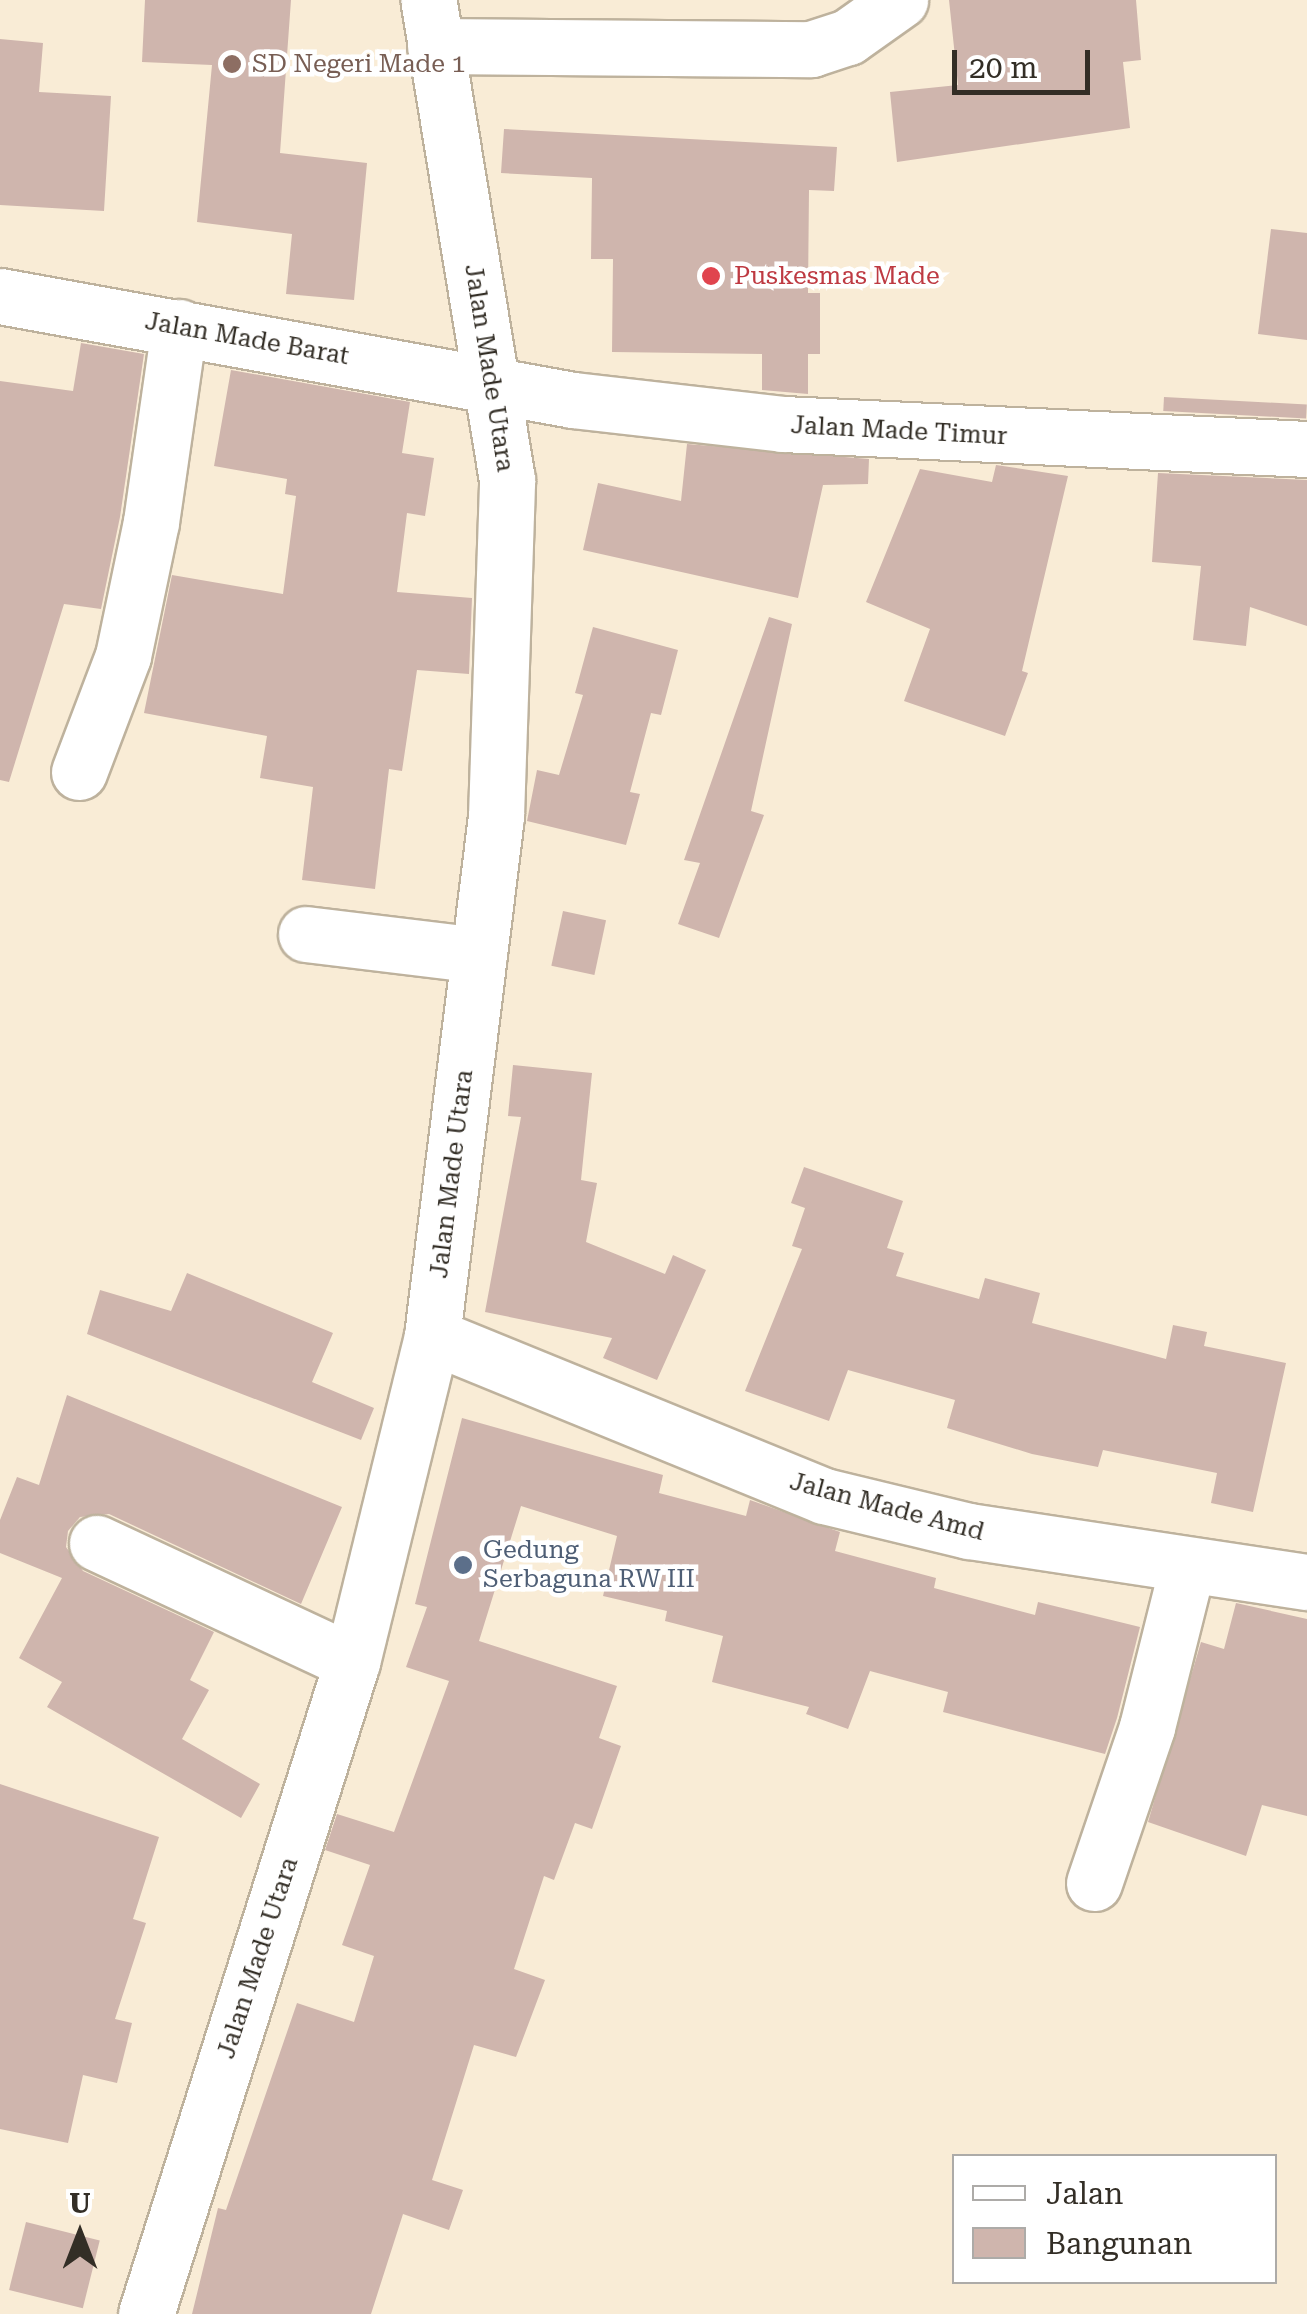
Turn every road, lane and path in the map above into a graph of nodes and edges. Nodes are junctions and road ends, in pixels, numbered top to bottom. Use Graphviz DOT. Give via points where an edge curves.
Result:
graph roads {
  1 [pos="900,0"];
  2 [pos="432,23"];
  3 [pos="0,296"];
  4 [pos="179,327"];
  5 [pos="494,384"];
  6 [pos="1307,450"];
  7 [pos="79,772"];
  8 [pos="306,934"];
  9 [pos="478,955"];
  10 [pos="432,1336"];
  11 [pos="96,1542"];
  12 [pos="1186,1568"];
  13 [pos="1307,1582"];
  14 [pos="352,1662"];
  15 [pos="1094,1883"];
  16 [pos="146,2314"];
  1 -- 2 [label="street" via="848,37 812,49"];
  2 -- 5 [label="street, Jalan Made Utara"];
  3 -- 4 [label="street, Jalan Made Barat"];
  4 -- 5 [label="street, Jalan Made Barat"];
  4 -- 7 [label="street" via="151,522 123,656"];
  5 -- 6 [label="street, Jalan Made Timur" via="784,424"];
  5 -- 9 [label="street, Jalan Made Utara" via="510,528 496,816"];
  8 -- 9 [label="street"];
  9 -- 10 [label="street, Jalan Made Utara"];
  10 -- 12 [label="street, Jalan Made Amd" via="824,1496 969,1531"];
  10 -- 14 [label="street, Jalan Made Utara"];
  11 -- 14 [label="street"];
  12 -- 13 [label="street, Jalan Made Amd"];
  12 -- 15 [label="street" via="1147,1728"];
  14 -- 16 [label="street, Jalan Made Utara"];
}
